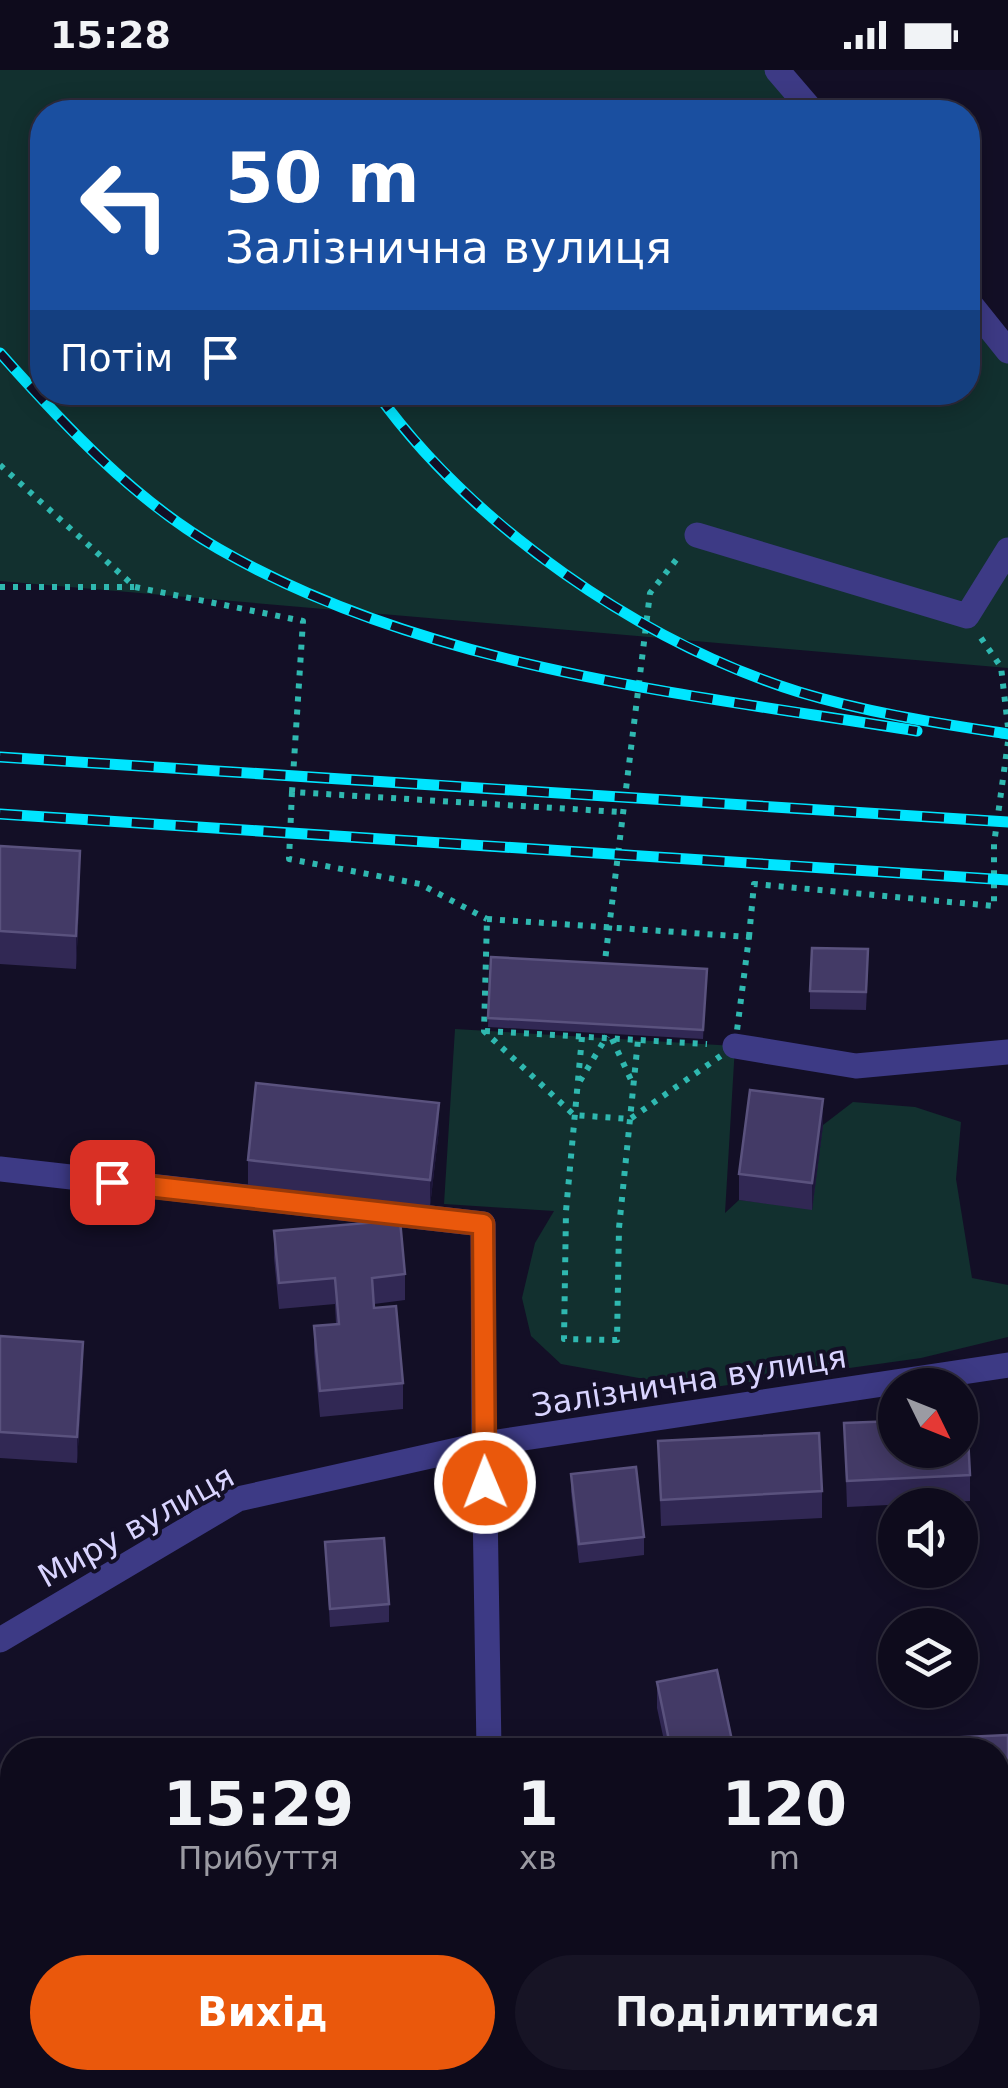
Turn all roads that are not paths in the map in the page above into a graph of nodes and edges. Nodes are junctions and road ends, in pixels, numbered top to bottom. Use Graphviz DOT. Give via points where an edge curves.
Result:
graph roads {
  1 [pos="777,70"];
  2 [pos="803,100"];
  3 [pos="980,316"];
  4 [pos="1008,351"];
  5 [pos="696,535"];
  6 [pos="1008,550"];
  7 [pos="734,1046"];
  8 [pos="1008,1052"];
  9 [pos="0,1169"];
  10 [pos="1008,1365"];
  11 [pos="484,1444"];
  12 [pos="0,1640"];
  13 [pos="489,1738"];
  1 -- 2 [label="street"];
  3 -- 4 [label="street"];
  5 -- 6 [label="street" via="967,616"];
  7 -- 8 [label="street" via="856,1066"];
  9 -- 11 [label="street, Залізнична вулиця" via="483,1224"];
  10 -- 11 [label="street, Залізнична вулиця"];
  11 -- 12 [label="street, Миру вулиця" via="238,1499"];
  11 -- 13 [label="street"];
}
